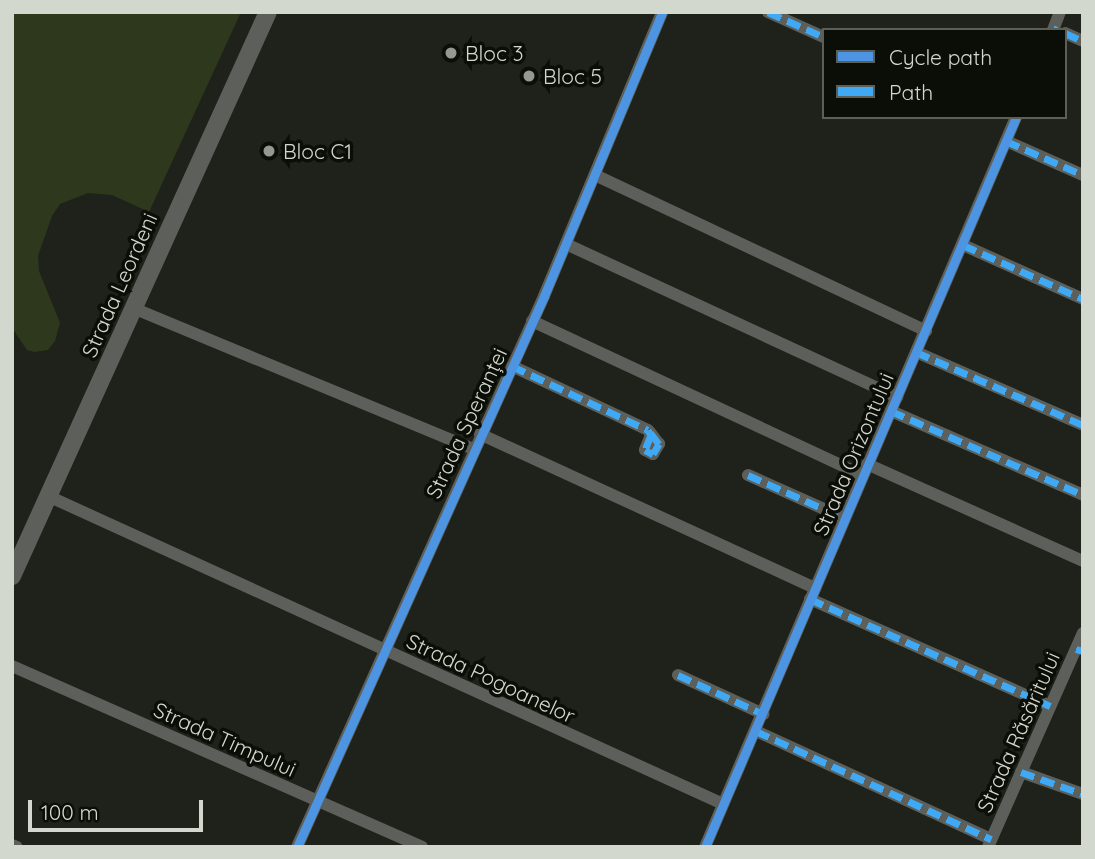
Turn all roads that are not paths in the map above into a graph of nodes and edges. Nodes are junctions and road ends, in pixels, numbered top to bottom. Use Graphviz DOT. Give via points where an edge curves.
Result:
graph roads {
  1 [pos="268,12"];
  2 [pos="662,12"];
  3 [pos="768,12"];
  4 [pos="822,36"];
  5 [pos="1015,120"];
  6 [pos="1006,141"];
  7 [pos="595,175"];
  8 [pos="1083,175"];
  9 [pos="566,244"];
  10 [pos="962,245"];
  11 [pos="1083,299"];
  12 [pos="134,308"];
  13 [pos="532,321"];
  14 [pos="926,331"];
  15 [pos="916,352"];
  16 [pos="512,366"];
  17 [pos="897,397"];
  18 [pos="891,411"];
  19 [pos="1083,425"];
  20 [pos="650,432"];
  21 [pos="480,435"];
  22 [pos="474,449"];
  23 [pos="865,469"];
  24 [pos="748,475"];
  25 [pos="1083,495"];
  26 [pos="48,496"];
  27 [pos="844,518"];
  28 [pos="1083,561"];
  29 [pos="12,576"];
  30 [pos="813,593"];
  31 [pos="1083,633"];
  32 [pos="384,648"];
  33 [pos="1079,650"];
  34 [pos="12,666"];
  35 [pos="677,675"];
  36 [pos="1050,706"];
  37 [pos="763,714"];
  38 [pos="756,731"];
  39 [pos="1021,772"];
  40 [pos="1083,794"];
  41 [pos="317,801"];
  42 [pos="723,804"];
  43 [pos="989,843"];
  44 [pos="297,847"];
  45 [pos="422,847"];
  46 [pos="705,847"];
  1 -- 12 [label="main road, Strada Leordeni"];
  2 -- 7 [label="street, Strada Speranței"];
  3 -- 4 [label="street"];
  5 -- 6 [label="street, Strada Orizontului"];
  6 -- 8 [label="street"];
  6 -- 10 [label="street, Strada Orizontului"];
  7 -- 9 [label="street, Strada Speranței"];
  7 -- 14 [label="street"];
  9 -- 13 [label="street, Strada Speranței"];
  9 -- 17 [label="street, Strada Orizontului"];
  10 -- 11 [label="street"];
  10 -- 14 [label="street, Strada Orizontului"];
  12 -- 22 [label="street, Strada Speranței"];
  12 -- 26 [label="main road, Strada Leordeni"];
  13 -- 16 [label="street, Strada Speranței"];
  13 -- 23 [label="street"];
  14 -- 15 [label="street, Strada Orizontului"];
  15 -- 17 [label="street, Strada Orizontului"];
  15 -- 19 [label="street"];
  16 -- 20 [label="street"];
  16 -- 21 [label="street, Strada Speranței"];
  17 -- 18 [label="street, Strada Orizontului"];
  18 -- 23 [label="street, Strada Orizontului"];
  18 -- 25 [label="street"];
  21 -- 22 [label="street, Strada Speranței"];
  21 -- 30 [label="street"];
  22 -- 32 [label="street, Strada Speranței"];
  23 -- 27 [label="street, Strada Orizontului"];
  23 -- 28 [label="street"];
  24 -- 27 [label="street"];
  26 -- 29 [label="main road, Strada Leordeni"];
  26 -- 32 [label="street, Strada Pogoanelor"];
  27 -- 30 [label="street, Strada Orizontului"];
  30 -- 36 [label="street"];
  30 -- 37 [label="street, Strada Orizontului"];
  31 -- 33 [label="street, Strada Răsăritului"];
  32 -- 41 [label="street, Strada Speranței"];
  32 -- 42 [label="street, Strada Pogoanelor"];
  33 -- 36 [label="street, Strada Răsăritului"];
  34 -- 41 [label="street, Strada Timpului"];
  35 -- 37 [label="street"];
  36 -- 39 [label="street, Strada Răsăritului"];
  37 -- 38 [label="street, Strada Orizontului"];
  38 -- 42 [label="street, Strada Orizontului"];
  38 -- 43 [label="street"];
  39 -- 40 [label="street"];
  39 -- 43 [label="street, Strada Răsăritului"];
  41 -- 44 [label="street, Strada Speranței"];
  41 -- 45 [label="street, Strada Timpului"];
  42 -- 46 [label="street"];
}
